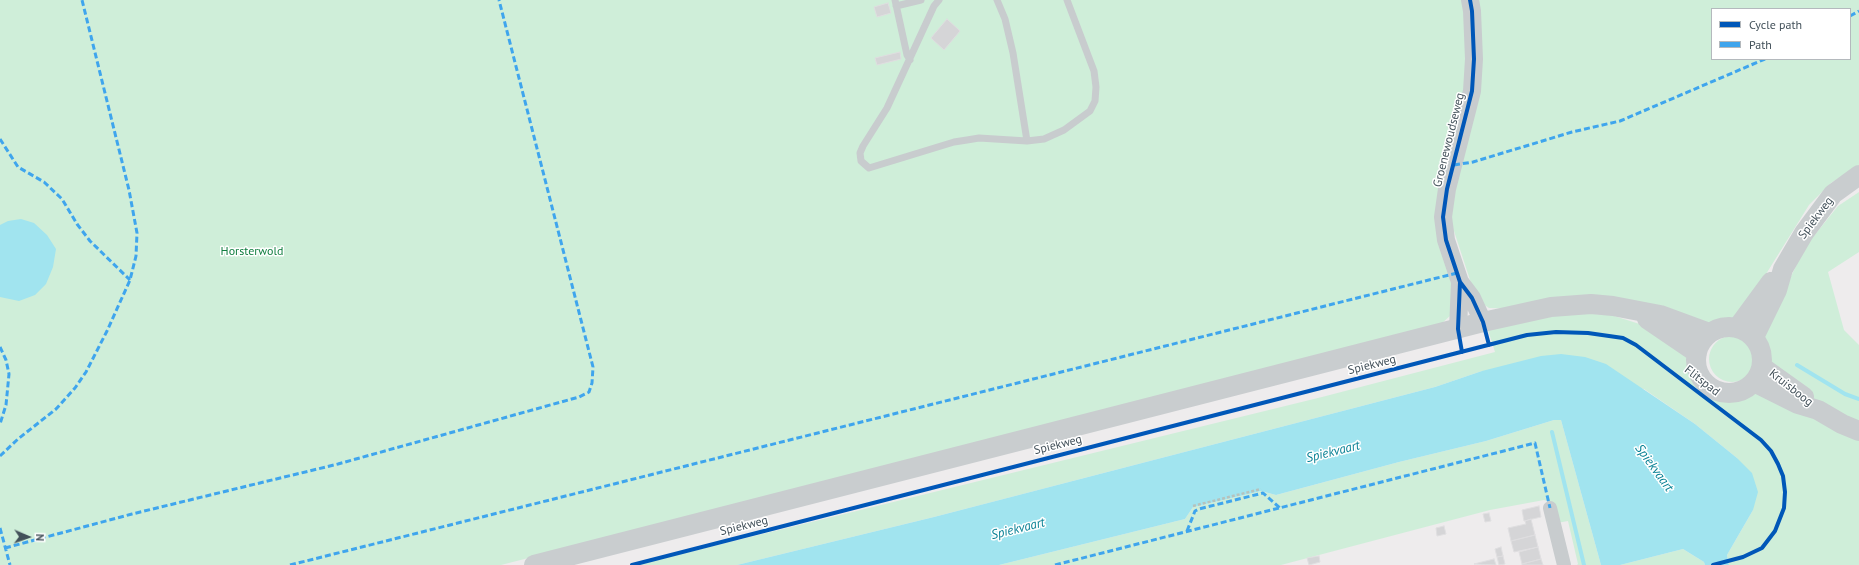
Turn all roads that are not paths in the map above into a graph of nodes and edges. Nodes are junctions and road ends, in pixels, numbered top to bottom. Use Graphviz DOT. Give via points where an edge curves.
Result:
graph roads {
  1 [pos="921,0"];
  2 [pos="939,0"];
  3 [pos="997,0"];
  4 [pos="1067,0"];
  5 [pos="1470,0"];
  6 [pos="896,3"];
  7 [pos="910,60"];
  8 [pos="1027,141"];
  9 [pos="1859,176"];
  10 [pos="1460,282"];
  11 [pos="1633,310"];
  12 [pos="1483,322"];
  13 [pos="1458,329"];
  14 [pos="1746,332"];
  15 [pos="1709,333"];
  16 [pos="1697,352"];
  17 [pos="1758,374"];
  18 [pos="1859,431"];
  19 [pos="1550,508"];
  20 [pos="534,565"];
  21 [pos="1564,565"];
  1 -- 6 [label="lane"];
  2 -- 7 [label="lane"];
  3 -- 8 [label="lane" via="1005,19 1013,54"];
  4 -- 8 [label="lane" via="1094,71 1094,101 1090,111 1064,130 1044,139"];
  5 -- 10 [label="street, Groenewoudseweg" via="1474,59 1472,91 1446,189 1443,217 1446,240"];
  6 -- 7 [label="lane"];
  7 -- 8 [label="lane" via="887,108 863,146 860,153 864,165 869,168 876,167 954,142 979,138"];
  9 -- 14 [label="main road, Spiekweg" via="1833,194 1804,233 1783,269 1777,290"];
  10 -- 12 [label="street, Groenewoudseweg" via="1472,298"];
  10 -- 13 [label="street, Groenewoudseweg"];
  11 -- 12 [label="main road, Spiekweg" via="1613,306 1570,305"];
  11 -- 15 [label="main road, Spiekweg" via="1660,315"];
  11 -- 16 [label="main road, Spiekweg"];
  12 -- 13 [label="main road, Spiekweg"];
  13 -- 20 [label="main road, Spiekweg"];
  14 -- 15 [label="main road" via="1728,326"];
  14 -- 17 [label="main road" via="1760,346 1763,356"];
  15 -- 16 [label="main road" via="1703,338"];
  16 -- 17 [label="main road" via="1696,364 1699,374 1714,390 1736,393 1746,389"];
  17 -- 18 [label="main road, Kruisboog" via="1798,404 1818,410"];
  19 -- 21 [label="street"];
}
